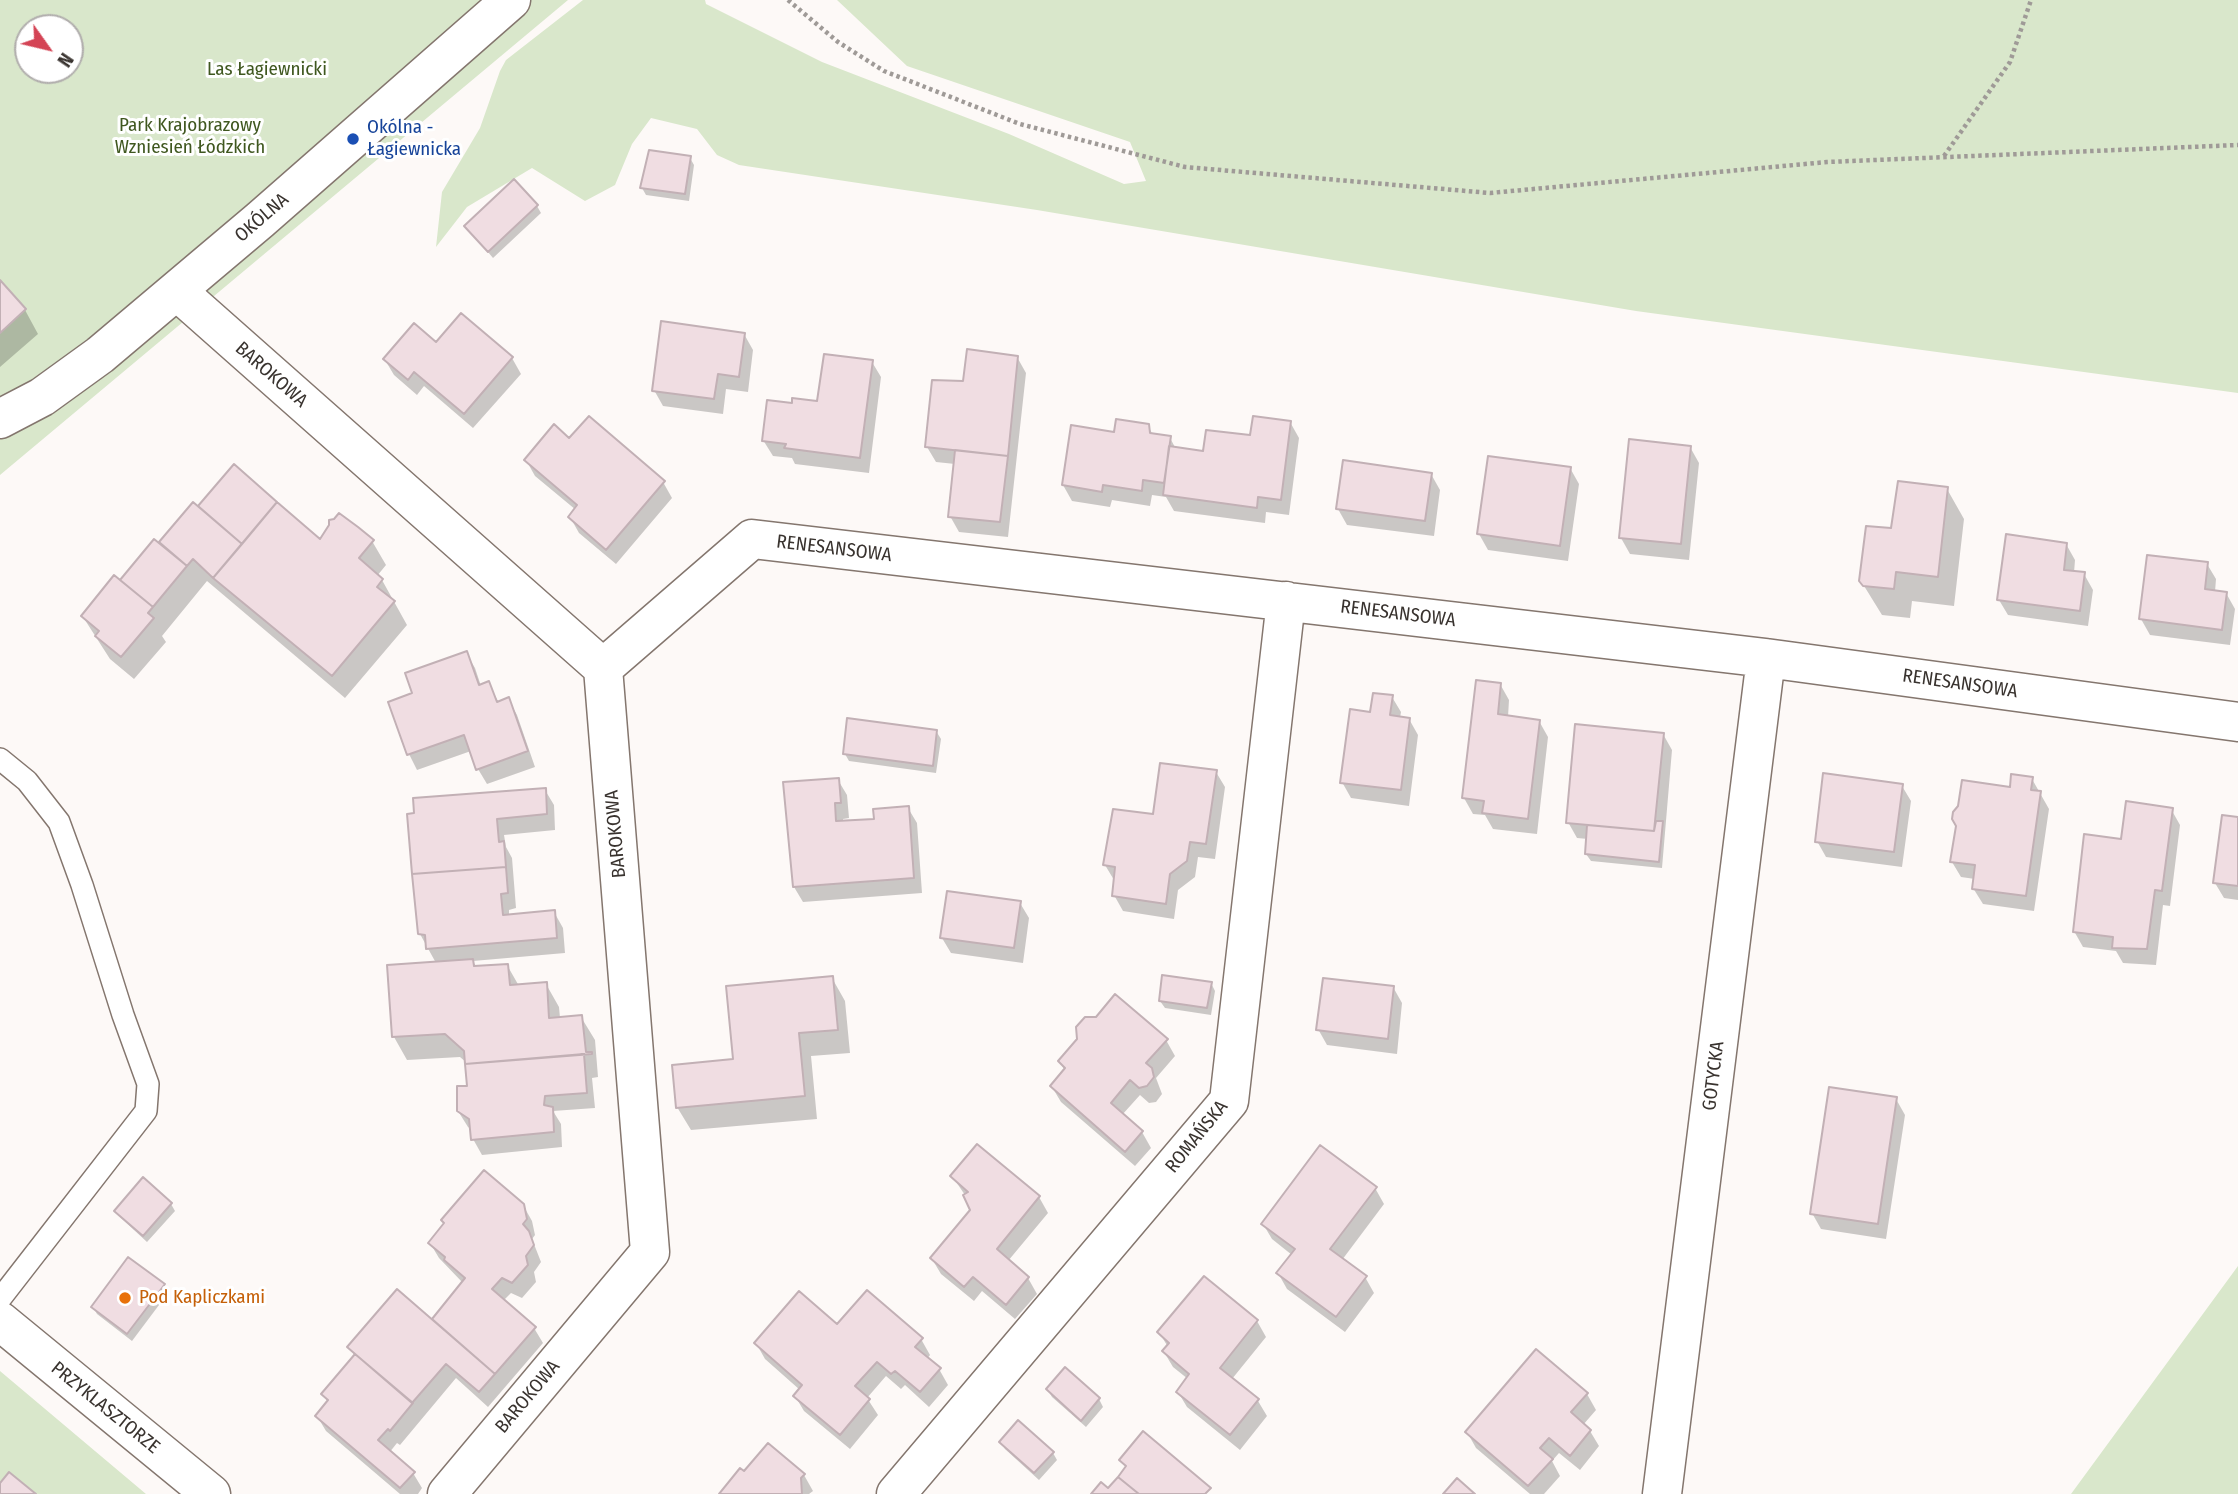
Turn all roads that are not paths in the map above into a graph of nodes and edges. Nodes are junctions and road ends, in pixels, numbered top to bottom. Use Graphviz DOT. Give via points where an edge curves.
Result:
graph roads {
  1 [pos="511,0"];
  2 [pos="177,291"];
  3 [pos="0,419"];
  4 [pos="1286,601"];
  5 [pos="1766,657"];
  6 [pos="603,668"];
  7 [pos="2238,722"];
  8 [pos="0,759"];
  9 [pos="0,1299"];
  10 [pos="0,1321"];
  11 [pos="211,1494"];
  12 [pos="447,1494"];
  13 [pos="896,1494"];
  14 [pos="1662,1494"];
  1 -- 2 [label="street, OKÓLNA"];
  2 -- 3 [label="street, OKÓLNA" via="82,369"];
  2 -- 6 [label="street, BAROKOWA"];
  4 -- 5 [label="street, RENESANSOWA"];
  4 -- 6 [label="street, RENESANSOWA" via="752,539"];
  4 -- 13 [label="street, ROMAŃSKA" via="1230,1101"];
  5 -- 7 [label="street, RENESANSOWA"];
  5 -- 14 [label="street, GOTYCKA"];
  6 -- 12 [label="street, BAROKOWA" via="650,1252"];
  8 -- 9 [label="lane" via="27,781 59,822 148,1084 146,1111"];
  10 -- 11 [label="street, PRZYKLASZTORZE"];
}
